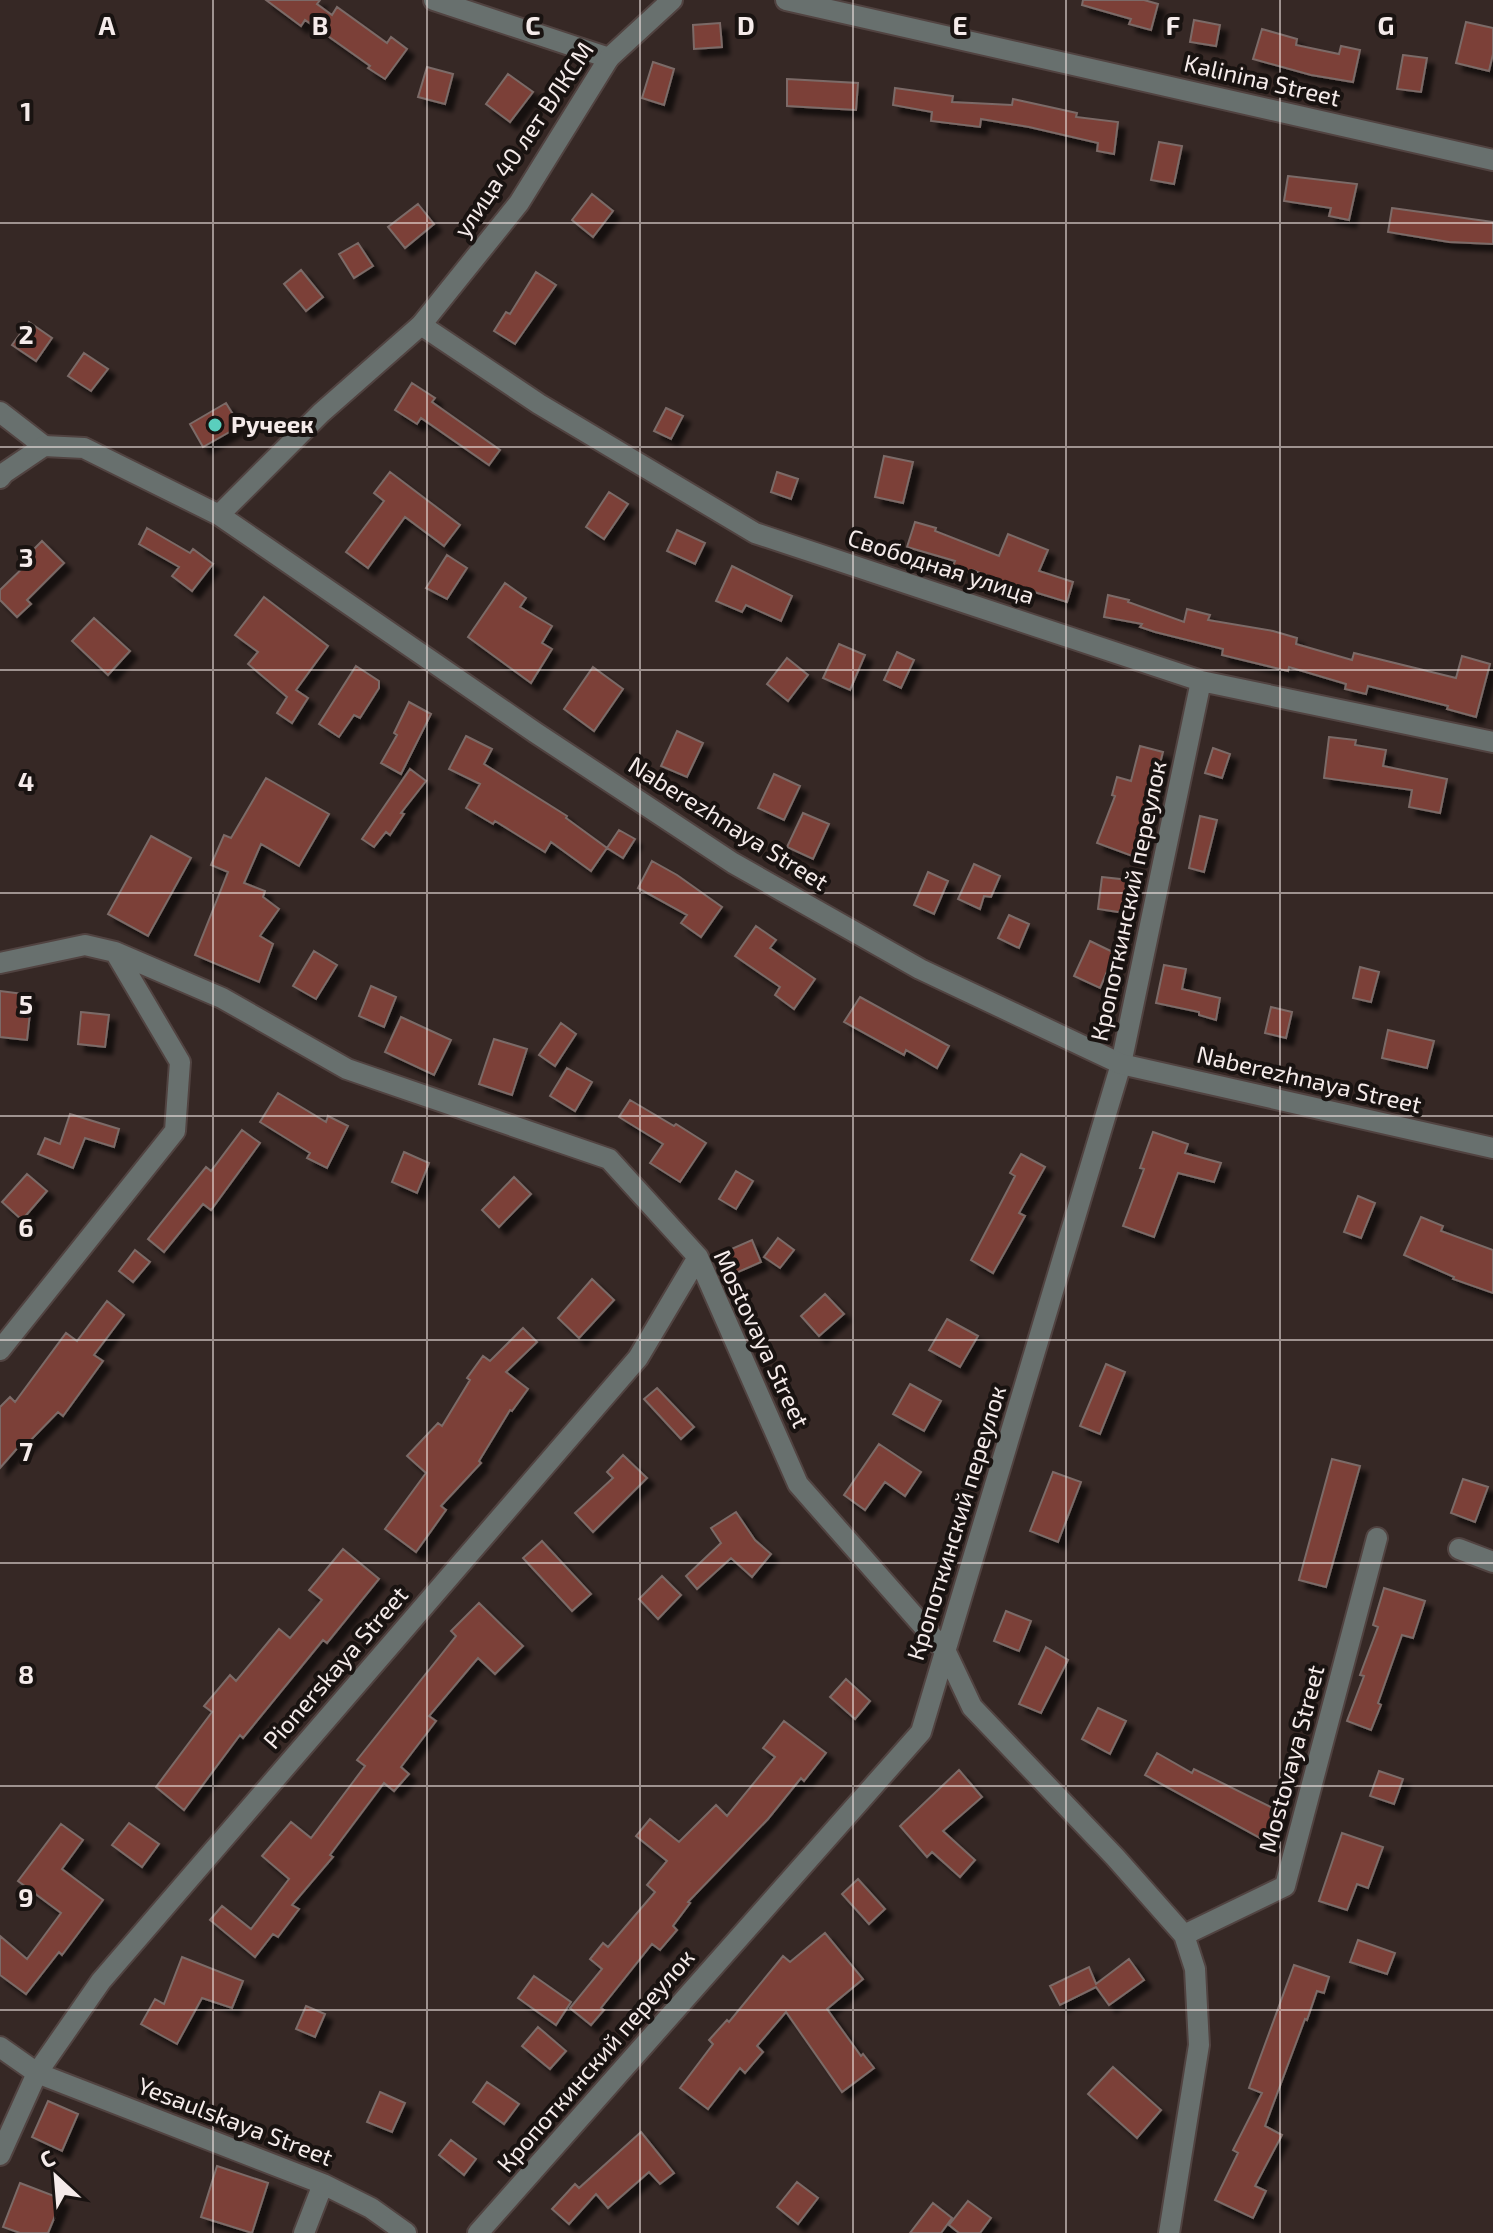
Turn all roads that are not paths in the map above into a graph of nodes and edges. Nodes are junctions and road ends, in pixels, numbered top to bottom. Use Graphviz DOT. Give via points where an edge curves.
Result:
graph roads {
  1 [pos="434,0"];
  2 [pos="672,0"];
  3 [pos="786,0"];
  4 [pos="609,58"];
  5 [pos="1493,160"];
  6 [pos="421,325"];
  7 [pos="0,412"];
  8 [pos="44,446"];
  9 [pos="0,478"];
  10 [pos="219,515"];
  11 [pos="1201,681"];
  12 [pos="1493,742"];
  13 [pos="115,952"];
  14 [pos="0,963"];
  15 [pos="1121,1064"];
  16 [pos="1493,1148"];
  17 [pos="698,1257"];
  18 [pos="0,1350"];
  19 [pos="1377,1538"];
  20 [pos="1459,1549"];
  21 [pos="1493,1562"];
  22 [pos="946,1652"];
  23 [pos="1184,1935"];
  24 [pos="0,2047"];
  25 [pos="37,2073"];
  26 [pos="0,2155"];
  27 [pos="323,2184"];
  28 [pos="304,2233"];
  29 [pos="406,2233"];
  30 [pos="478,2233"];
  31 [pos="1169,2233"];
  1 -- 4 [label="street"];
  2 -- 4 [label="street, улица 40 лет ВЛКСМ"];
  3 -- 5 [label="street, Kalinina Street"];
  4 -- 6 [label="street, улица 40 лет ВЛКСМ" via="519,203"];
  6 -- 10 [label="street, улица 40 лет ВЛКСМ" via="321,413"];
  6 -- 11 [label="street, Свободная улица" via="539,404 755,533"];
  7 -- 8 [label="street"];
  8 -- 9 [label="street"];
  8 -- 10 [label="street, Naberezhnaya Street" via="84,448"];
  10 -- 15 [label="street, Naberezhnaya Street" via="733,863 920,969"];
  11 -- 12 [label="street, Свободная улица"];
  11 -- 15 [label="street, Кропоткинский переулок"];
  13 -- 14 [label="street, Mostovaya Street" via="85,945"];
  13 -- 17 [label="street, Mostovaya Street" via="222,998 347,1069 609,1159"];
  13 -- 18 [label="street" via="180,1062 175,1131"];
  15 -- 16 [label="street, Naberezhnaya Street"];
  15 -- 22 [label="street, Кропоткинский переулок"];
  17 -- 22 [label="street, Mostovaya Street" via="798,1484"];
  17 -- 25 [label="street, Pionerskaya Street" via="638,1358 101,1981"];
  19 -- 23 [label="street, Mostovaya Street" via="1285,1886"];
  20 -- 21 [label="street"];
  22 -- 23 [label="street, Mostovaya Street" via="972,1707"];
  22 -- 30 [label="street, Кропоткинский переулок" via="921,1732"];
  23 -- 31 [label="street, Mostovaya Street" via="1195,1969 1199,2045"];
  24 -- 25 [label="street"];
  25 -- 26 [label="street, Pionerskaya Street"];
  25 -- 27 [label="street, Yesaulskaya Street"];
  27 -- 28 [label="street"];
  27 -- 29 [label="street, Yesaulskaya Street"];
}
